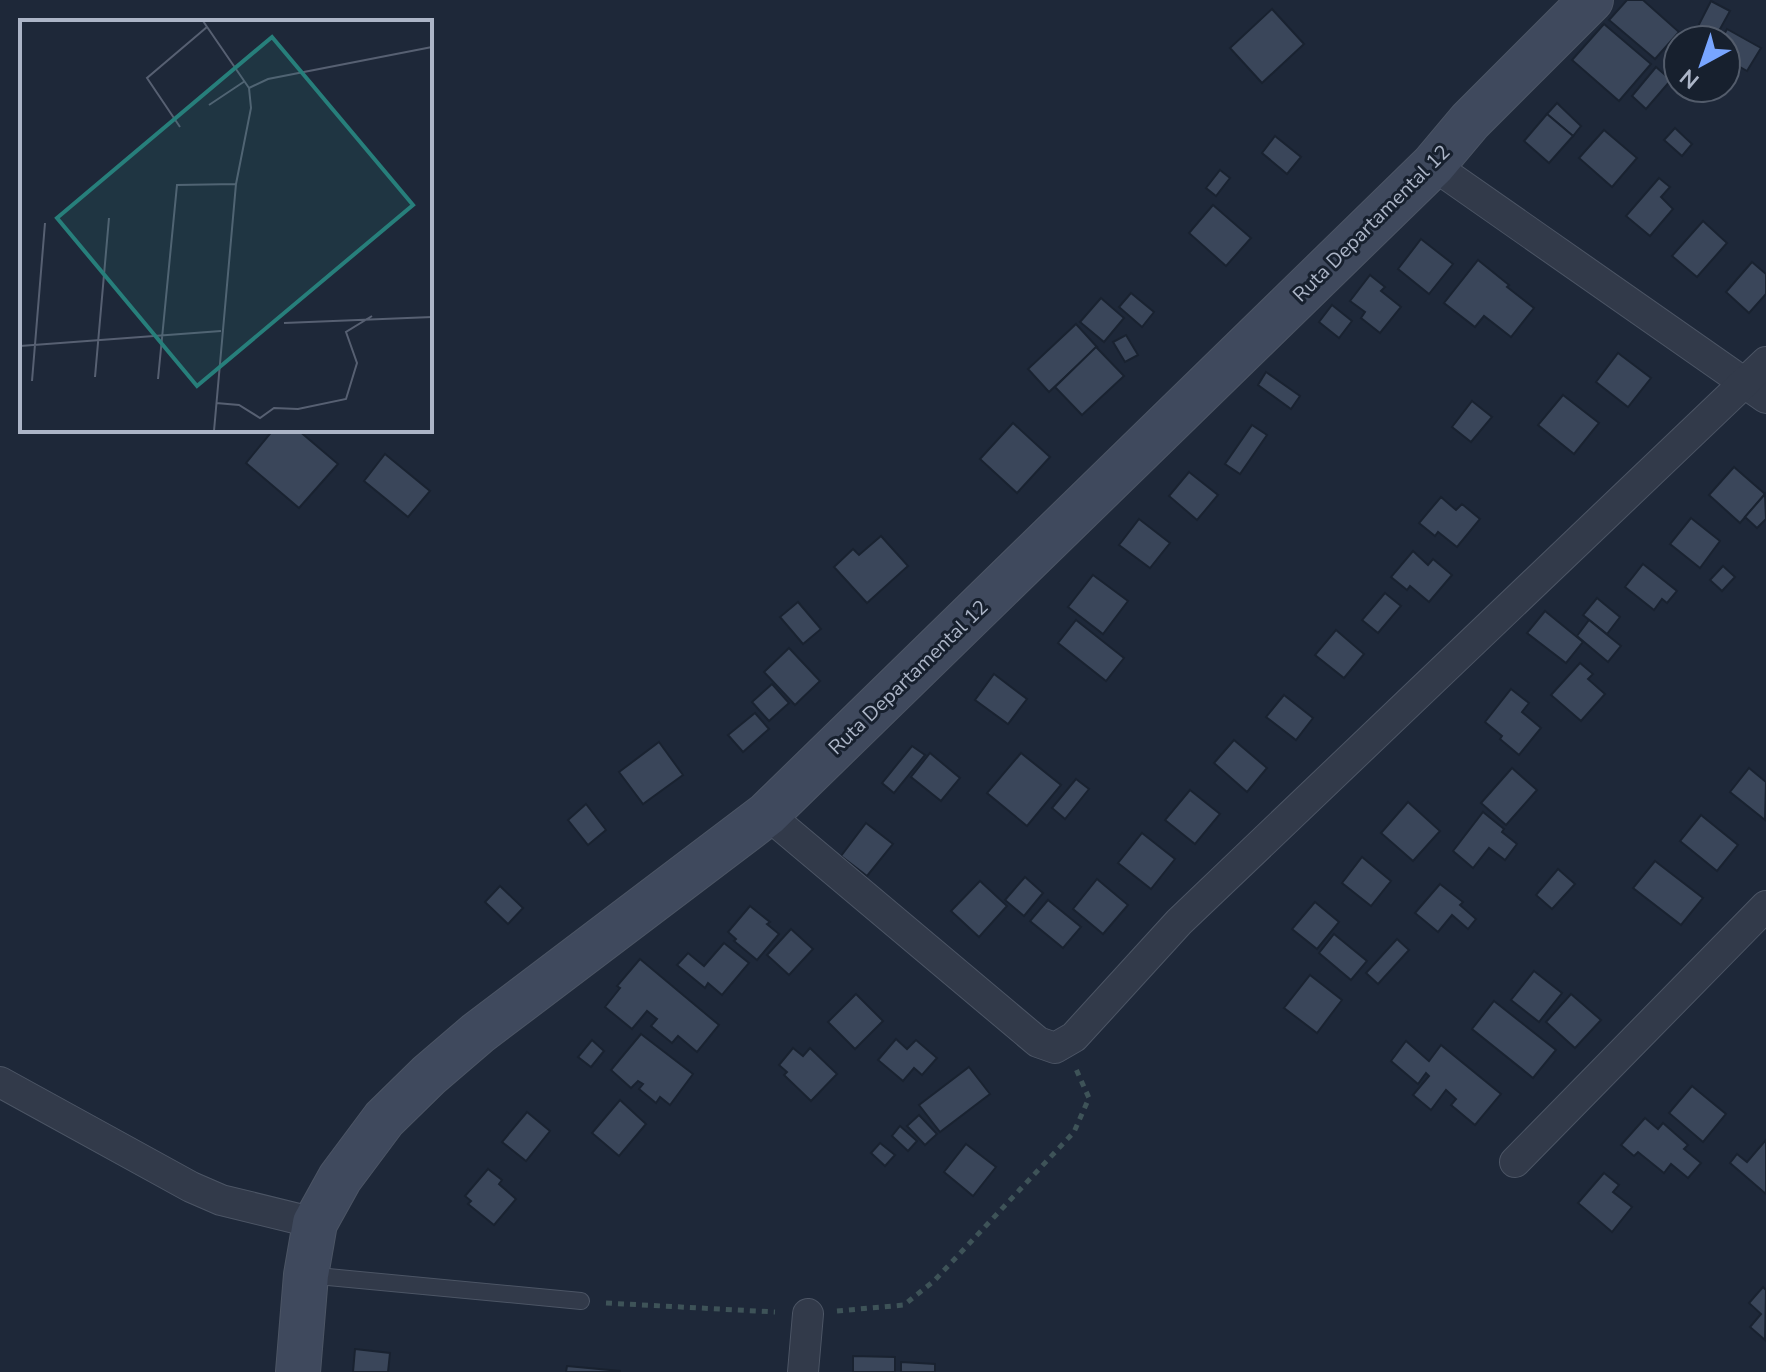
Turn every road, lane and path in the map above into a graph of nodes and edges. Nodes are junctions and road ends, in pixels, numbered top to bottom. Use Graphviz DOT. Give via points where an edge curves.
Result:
graph roads {
  1 [pos="1591,0"];
  2 [pos="1433,165"];
  3 [pos="1759,381"];
  4 [pos="767,814"];
  5 [pos="1766,906"];
  6 [pos="1075,1066"];
  7 [pos="0,1082"];
  8 [pos="1515,1162"];
  9 [pos="315,1223"];
  10 [pos="306,1275"];
  11 [pos="581,1301"];
  12 [pos="808,1314"];
  13 [pos="298,1372"];
  14 [pos="803,1372"];
  1 -- 2 [label="main road, Ruta Departamental 12"];
  2 -- 3 [label="street"];
  2 -- 4 [label="main road, Ruta Departamental 12"];
  3 -- 4 [label="street" via="1179,922 1074,1037 1055,1048 1038,1042"];
  4 -- 9 [label="main road, Ruta Departamental 12" via="429,1075 384,1119 340,1178"];
  5 -- 8 [label="street"];
  6 -- 12 [label="path" via="1089,1098 1074,1132 934,1281 904,1305"];
  7 -- 9 [label="street" via="191,1187 221,1200"];
  9 -- 10 [label="main road, Ruta Departamental 12"];
  10 -- 11 [label="lane"];
  10 -- 13 [label="main road, Ruta Departamental 12"];
  11 -- 12 [label="path"];
  12 -- 14 [label="street"];
}
